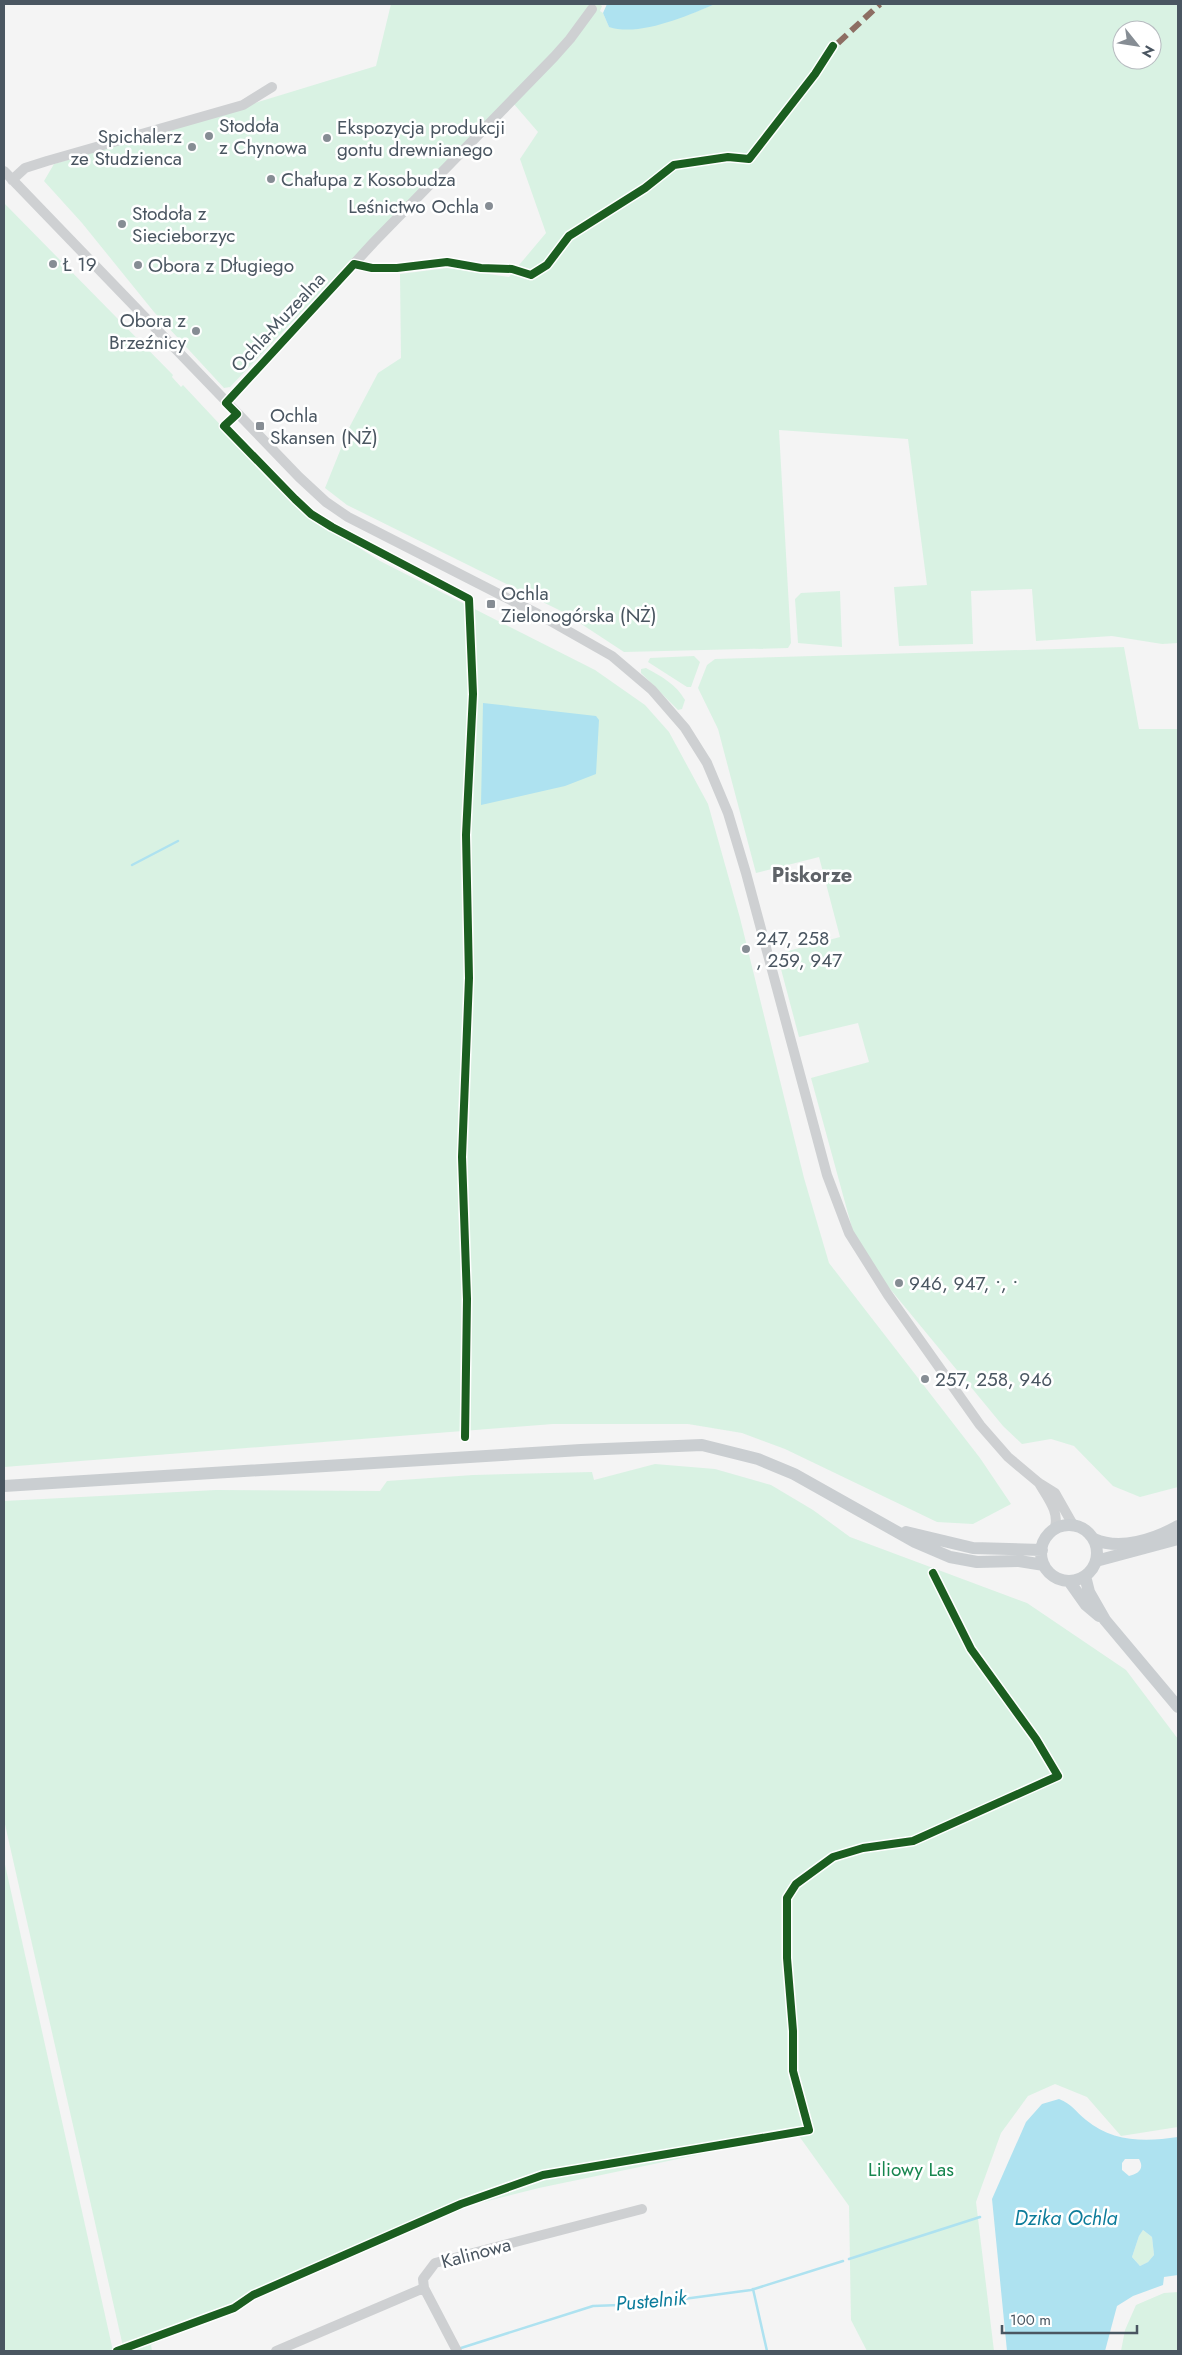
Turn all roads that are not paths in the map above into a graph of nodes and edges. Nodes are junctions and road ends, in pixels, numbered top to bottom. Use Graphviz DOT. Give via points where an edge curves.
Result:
graph roads {
  1 [pos="592,9"];
  2 [pos="272,87"];
  3 [pos="4,172"];
  4 [pos="12,180"];
  5 [pos="226,402"];
  6 [pos="1039,1483"];
  7 [pos="4,1486"];
  8 [pos="1077,1526"];
  9 [pos="1178,1526"];
  10 [pos="894,1529"];
  11 [pos="1054,1530"];
  12 [pos="1094,1539"];
  13 [pos="1178,1539"];
  14 [pos="1042,1550"];
  15 [pos="1096,1562"];
  16 [pos="1044,1565"];
  17 [pos="1085,1576"];
  18 [pos="1069,1581"];
  19 [pos="1105,1620"];
  20 [pos="1178,1707"];
  21 [pos="642,2209"];
  22 [pos="424,2288"];
  23 [pos="276,2351"];
  24 [pos="457,2351"];
  1 -- 5 [label="street, Ochla-Muzealna" via="554,57 374,242"];
  2 -- 4 [label="street" via="243,105 25,168"];
  3 -- 4 [label="street"];
  4 -- 5 [label="street"];
  5 -- 6 [label="street" via="299,477 337,510 612,656 652,690 685,728 707,763 728,813 828,1175 849,1234 980,1425 1008,1457"];
  6 -- 8 [label="street" via="1055,1493"];
  6 -- 11 [label="street" via="1056,1515"];
  7 -- 10 [label="main road" via="702,1445 758,1459 794,1474"];
  8 -- 11 [label="main road" via="1062,1526"];
  8 -- 12 [label="main road"];
  9 -- 12 [label="main road" via="1133,1542 1112,1544"];
  10 -- 14 [label="main road" via="972,1548"];
  10 -- 16 [label="main road" via="924,1547 950,1557 977,1562"];
  11 -- 14 [label="main road"];
  12 -- 15 [label="main road"];
  13 -- 15 [label="main road"];
  14 -- 16 [label="main road"];
  15 -- 17 [label="main road"];
  16 -- 18 [label="main road" via="1054,1576"];
  17 -- 18 [label="main road"];
  17 -- 19 [label="main road" via="1089,1592"];
  18 -- 19 [label="main road" via="1086,1605"];
  19 -- 20 [label="main road"];
  21 -- 22 [label="street, Kalinowa" via="444,2259 427,2270"];
  22 -- 23 [label="street, Kalinowa"];
  22 -- 24 [label="street"];
}
